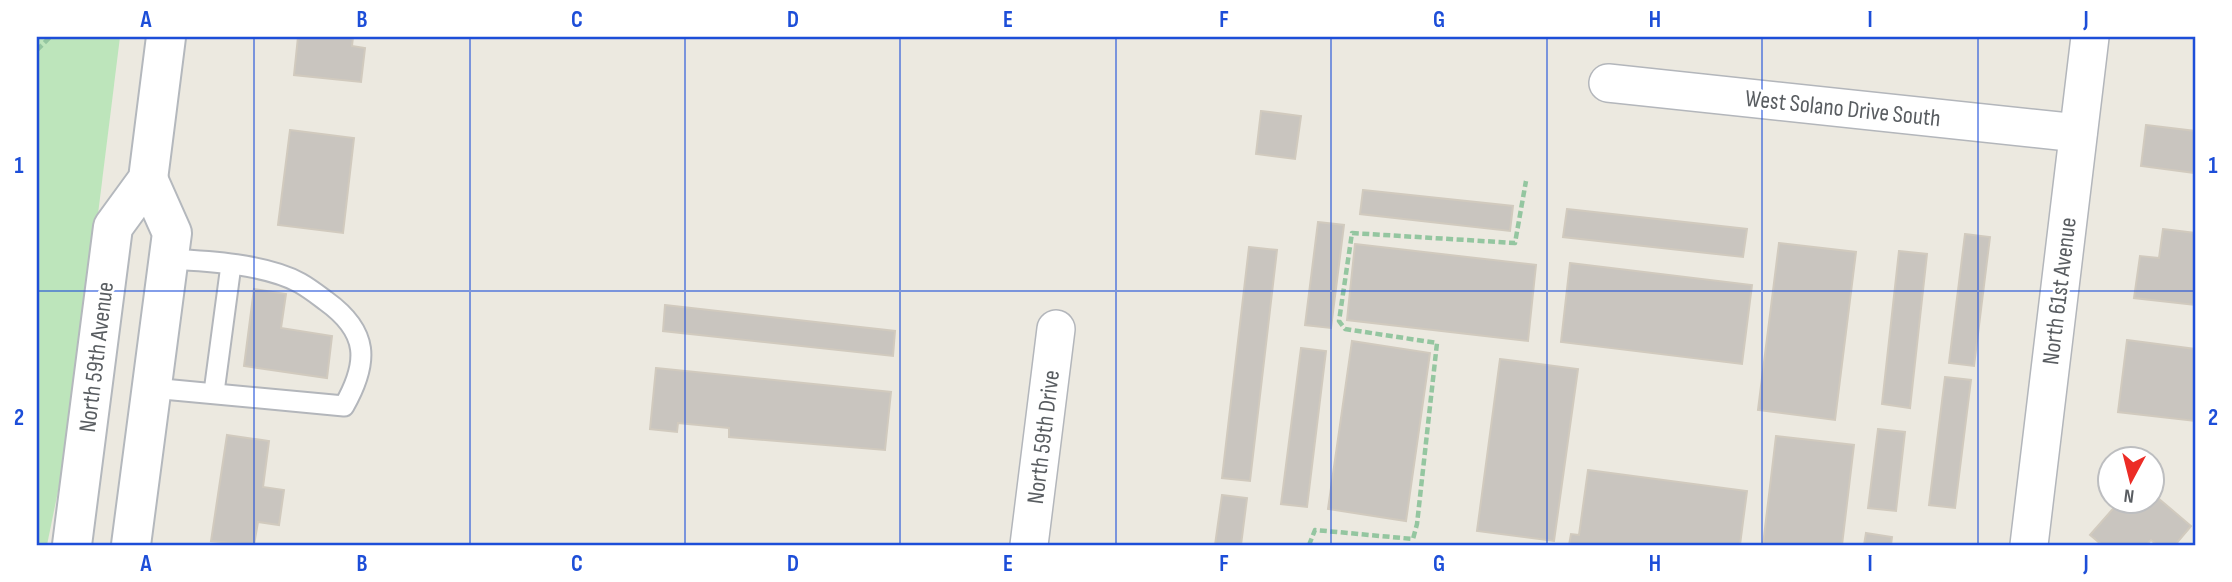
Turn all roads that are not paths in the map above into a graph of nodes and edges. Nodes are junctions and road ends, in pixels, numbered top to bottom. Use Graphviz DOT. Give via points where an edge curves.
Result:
graph roads {
  1 [pos="166,37"];
  2 [pos="2090,37"];
  3 [pos="1608,83"];
  4 [pos="2078,133"];
  5 [pos="148,179"];
  6 [pos="169,259"];
  7 [pos="231,265"];
  8 [pos="1056,329"];
  9 [pos="152,388"];
  10 [pos="214,392"];
  11 [pos="72,545"];
  12 [pos="131,545"];
  13 [pos="1029,545"];
  14 [pos="2029,545"];
  1 -- 5 [label="main road, North 59th Avenue"];
  2 -- 4 [label="street, North 61st Avenue"];
  3 -- 4 [label="street, West Solano Drive South"];
  4 -- 14 [label="street, North 61st Avenue"];
  5 -- 6 [label="main road" via="173,233"];
  5 -- 11 [label="main road, North 59th Avenue" via="113,227"];
  6 -- 7 [label="lane"];
  6 -- 9 [label="main road"];
  7 -- 10 [label="lane"];
  7 -- 10 [label="lane" via="300,283 344,314 359,335 363,359 344,407"];
  8 -- 13 [label="street, North 59th Drive"];
  9 -- 10 [label="lane"];
  9 -- 12 [label="main road"];
}
